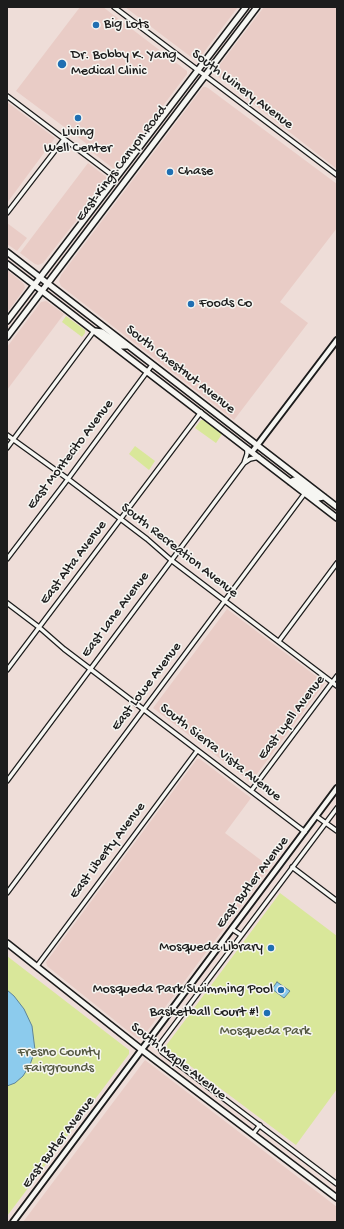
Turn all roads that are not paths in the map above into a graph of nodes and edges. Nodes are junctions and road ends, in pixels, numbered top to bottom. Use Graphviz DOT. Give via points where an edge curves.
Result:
graph roads {
  1 [pos="114,7"];
  2 [pos="246,7"];
  3 [pos="257,7"];
  4 [pos="198,70"];
  5 [pos="204,75"];
  6 [pos="7,96"];
  7 [pos="64,139"];
  8 [pos="337,175"];
  9 [pos="116,178"];
  10 [pos="7,213"];
  11 [pos="7,252"];
  12 [pos="7,264"];
  13 [pos="40,277"];
  14 [pos="47,283"];
  15 [pos="34,285"];
  16 [pos="42,291"];
  17 [pos="7,321"];
  18 [pos="94,331"];
  19 [pos="7,337"];
  20 [pos="337,340"];
  21 [pos="128,346"];
  22 [pos="152,365"];
  23 [pos="147,371"];
  24 [pos="201,412"];
  25 [pos="7,435"];
  26 [pos="14,440"];
  27 [pos="257,446"];
  28 [pos="7,448"];
  29 [pos="247,448"];
  30 [pos="252,452"];
  31 [pos="258,457"];
  32 [pos="244,463"];
  33 [pos="68,479"];
  34 [pos="290,482"];
  35 [pos="305,493"];
  36 [pos="324,497"];
  37 [pos="337,507"];
  38 [pos="337,518"];
  39 [pos="120,519"];
  40 [pos="7,559"];
  41 [pos="172,560"];
  42 [pos="337,563"];
  43 [pos="225,600"];
  44 [pos="7,604"];
  45 [pos="40,628"];
  46 [pos="279,642"];
  47 [pos="90,668"];
  48 [pos="7,670"];
  49 [pos="337,676"];
  50 [pos="333,682"];
  51 [pos="337,686"];
  52 [pos="145,709"];
  53 [pos="197,750"];
  54 [pos="9,776"];
  55 [pos="7,781"];
  56 [pos="337,788"];
  57 [pos="251,791"];
  58 [pos="337,808"];
  59 [pos="316,816"];
  60 [pos="325,823"];
  61 [pos="305,832"];
  62 [pos="337,832"];
  63 [pos="292,867"];
  64 [pos="7,893"];
  65 [pos="337,901"];
  66 [pos="232,929"];
  67 [pos="241,936"];
  68 [pos="7,943"];
  69 [pos="37,966"];
  70 [pos="142,1050"];
  71 [pos="260,1125"];
  72 [pos="253,1134"];
  73 [pos="337,1184"];
  74 [pos="337,1198"];
  75 [pos="13,1222"];
  1 -- 4 [label="street, South Winery Avenue"];
  2 -- 4 [label="main road, East Kings Canyon Road"];
  3 -- 5 [label="main road, East Kings Canyon Road"];
  4 -- 5 [label="street, South Winery Avenue"];
  4 -- 9 [label="main road, East Kings Canyon Road"];
  5 -- 8 [label="street, South Winery Avenue"];
  5 -- 14 [label="main road, East Kings Canyon Road"];
  6 -- 7 [label="street"];
  7 -- 9 [label="street"];
  7 -- 10 [label="street"];
  9 -- 13 [label="main road, East Kings Canyon Road"];
  11 -- 13 [label="main road, South Chestnut Avenue"];
  12 -- 15 [label="main road, South Chestnut Avenue"];
  13 -- 14 [label="main road, South Chestnut Avenue"];
  13 -- 15 [label="main road, East Kings Canyon Road"];
  14 -- 16 [label="main road, East Kings Canyon Road"];
  14 -- 21 [label="main road, South Chestnut Avenue"];
  15 -- 16 [label="main road, South Chestnut Avenue"];
  15 -- 17 [label="main road, East Kings Canyon Road"];
  16 -- 18 [label="main road, South Chestnut Avenue"];
  16 -- 19 [label="main road, East Kings Canyon Road"];
  18 -- 21 [label="main road" via="102,332 121,346"];
  18 -- 23 [label="main road, South Chestnut Avenue"];
  18 -- 26 [label="street"];
  20 -- 27 [label="street"];
  21 -- 22 [label="main road, South Chestnut Avenue"];
  22 -- 23 [label="street, East Montecito Avenue"];
  22 -- 27 [label="main road, South Chestnut Avenue"];
  23 -- 24 [label="main road, South Chestnut Avenue"];
  23 -- 33 [label="street, East Montecito Avenue"];
  24 -- 29 [label="main road, South Chestnut Avenue"];
  24 -- 39 [label="street, East Alta Avenue"];
  25 -- 26 [label="street, South Recreation Avenue"];
  26 -- 28 [label="street"];
  26 -- 33 [label="street, South Recreation Avenue"];
  27 -- 30 [label="street"];
  27 -- 36 [label="main road, South Chestnut Avenue"];
  29 -- 30 [label="main road, South Chestnut Avenue"];
  29 -- 32 [label="street, East Lane Avenue"];
  30 -- 31 [label="main road, South Chestnut Avenue"];
  31 -- 32 [label="street"];
  31 -- 34 [label="main road, South Chestnut Avenue"];
  32 -- 41 [label="street, East Lane Avenue"];
  33 -- 39 [label="street, South Recreation Avenue"];
  33 -- 40 [label="street, East Montecito Avenue"];
  34 -- 35 [label="main road, South Chestnut Avenue"];
  34 -- 36 [label="main road" via="294,480 318,498"];
  35 -- 38 [label="main road, South Chestnut Avenue"];
  35 -- 43 [label="street, East Lowe Avenue"];
  36 -- 37 [label="main road, South Chestnut Avenue"];
  39 -- 41 [label="street, South Recreation Avenue"];
  39 -- 45 [label="street, East Alta Avenue"];
  41 -- 43 [label="street, South Recreation Avenue"];
  41 -- 47 [label="street, East Lane Avenue"];
  42 -- 46 [label="street"];
  43 -- 46 [label="street, South Recreation Avenue"];
  43 -- 52 [label="street, East Lowe Avenue"];
  44 -- 45 [label="street, South Sierra Vista Avenue"];
  45 -- 47 [label="street, South Sierra Vista Avenue"];
  45 -- 48 [label="street, East Alta Avenue"];
  46 -- 50 [label="street, South Recreation Avenue"];
  47 -- 52 [label="street, South Sierra Vista Avenue"];
  47 -- 54 [label="street, East Lane Avenue"];
  49 -- 50 [label="street, East Lyell Avenue"];
  50 -- 51 [label="street, South Recreation Avenue"];
  50 -- 57 [label="street, East Lyell Avenue"];
  52 -- 53 [label="street, South Sierra Vista Avenue"];
  52 -- 64 [label="street, East Lowe Avenue"];
  53 -- 57 [label="street, South Sierra Vista Avenue"];
  53 -- 69 [label="street, East Liberty Avenue"];
  54 -- 55 [label="street, East Lane Avenue"];
  56 -- 59 [label="street, East Butler Avenue"];
  57 -- 61 [label="street, South Sierra Vista Avenue"];
  58 -- 60 [label="street"];
  59 -- 60 [label="street"];
  59 -- 61 [label="street, East Butler Avenue"];
  60 -- 62 [label="street"];
  60 -- 63 [label="street"];
  61 -- 66 [label="street, East Butler Avenue"];
  63 -- 65 [label="street"];
  63 -- 67 [label="street"];
  66 -- 67 [label="street"];
  66 -- 70 [label="street, East Butler Avenue"];
  67 -- 71 [label="street" via="160,1044 160,1048"];
  68 -- 69 [label="main road, South Maple Avenue"];
  69 -- 70 [label="main road, South Maple Avenue"];
  70 -- 72 [label="main road, South Maple Avenue"];
  70 -- 75 [label="street, East Butler Avenue"];
  71 -- 72 [label="street"];
  71 -- 73 [label="street"];
  72 -- 74 [label="main road, South Maple Avenue"];
}
